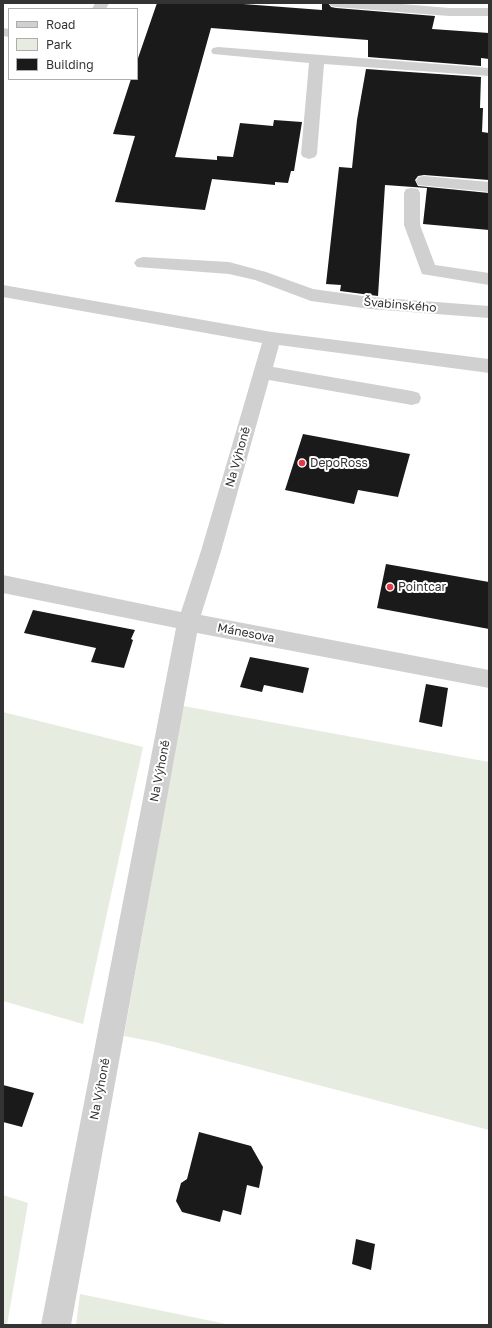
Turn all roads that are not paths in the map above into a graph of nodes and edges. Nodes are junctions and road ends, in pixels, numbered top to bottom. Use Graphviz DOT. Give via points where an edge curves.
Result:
graph roads {
  1 [pos="336,3"];
  2 [pos="489,12"];
  3 [pos="218,51"];
  4 [pos="317,58"];
  5 [pos="489,72"];
  6 [pos="309,154"];
  7 [pos="489,187"];
  8 [pos="143,263"];
  9 [pos="489,278"];
  10 [pos="3,291"];
  11 [pos="489,312"];
  12 [pos="272,338"];
  13 [pos="489,366"];
  14 [pos="263,372"];
  15 [pos="412,398"];
  16 [pos="3,584"];
  17 [pos="188,622"];
  18 [pos="489,679"];
  19 [pos="56,1325"];
  1 -- 2 [label="street" via="449,12"];
  3 -- 4 [label="street"];
  4 -- 5 [label="street"];
  4 -- 6 [label="street"];
  7 -- 9 [label="street" via="418,187 412,225 428,270"];
  8 -- 11 [label="street, Švabinského" via="229,268 260,276 311,296"];
  10 -- 12 [label="street"];
  12 -- 13 [label="street"];
  12 -- 14 [label="street, Na Výhoně"];
  14 -- 15 [label="street"];
  14 -- 17 [label="street, Na Výhoně"];
  16 -- 17 [label="street, Mánesova"];
  17 -- 18 [label="street, Mánesova"];
  17 -- 19 [label="street, Na Výhoně"];
}
